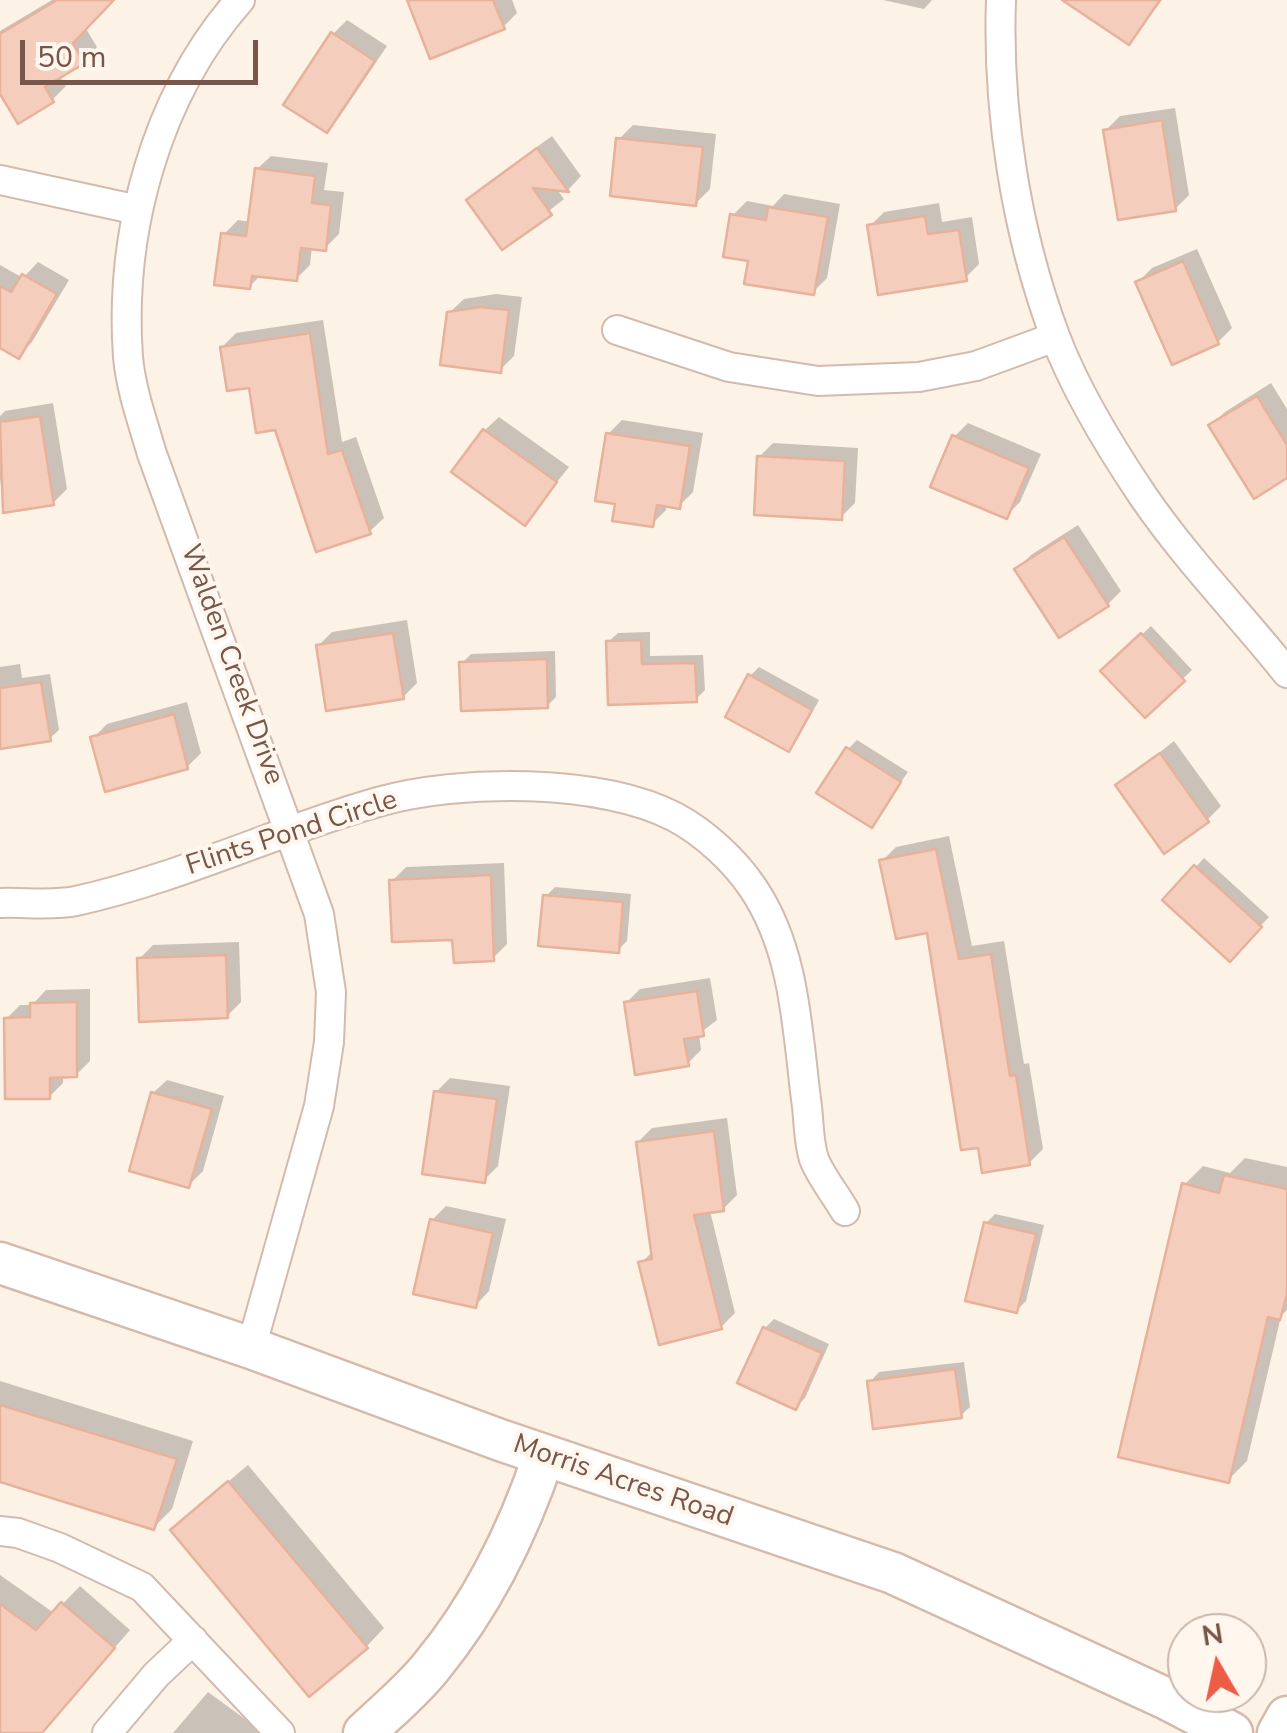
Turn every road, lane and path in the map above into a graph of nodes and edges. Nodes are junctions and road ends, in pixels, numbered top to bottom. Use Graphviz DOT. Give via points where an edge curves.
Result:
graph roads {
  1 [pos="240,0"];
  2 [pos="1001,0"];
  3 [pos="0,180"];
  4 [pos="138,210"];
  5 [pos="617,330"];
  6 [pos="1055,337"];
  7 [pos="1287,673"];
  8 [pos="292,831"];
  9 [pos="0,903"];
  10 [pos="845,1211"];
  11 [pos="0,1263"];
  12 [pos="251,1348"];
  13 [pos="544,1455"];
  14 [pos="0,1531"];
  15 [pos="194,1640"];
  16 [pos="1287,1717"];
  17 [pos="107,1733"];
  18 [pos="280,1733"];
  19 [pos="364,1733"];
  20 [pos="1232,1733"];
  21 [pos="1278,1733"];
  1 -- 4 [label="street, Walden Creek Drive" via="184,81"];
  2 -- 6 [label="street" via="999,49 1014,182"];
  3 -- 4 [label="street"];
  4 -- 8 [label="street, Walden Creek Drive" via="128,293 128,360 137,406"];
  5 -- 6 [label="street" via="728,368 818,380 919,377 976,366"];
  6 -- 7 [label="street" via="1144,497"];
  8 -- 9 [label="street, Flints Pond Circle" via="136,886 71,902"];
  8 -- 10 [label="street, Flints Pond Circle" via="380,802 483,787 629,798 676,818 732,863 770,918 794,1000 814,1159"];
  8 -- 12 [label="street, Walden Creek Drive" via="320,914 331,992 329,1042 302,1176"];
  11 -- 12 [label="street, Morris Acres Road"];
  12 -- 13 [label="street, Morris Acres Road"];
  13 -- 19 [label="street" via="477,1606 429,1670"];
  13 -- 20 [label="street, Morris Acres Road" via="893,1573"];
  14 -- 15 [label="street" via="60,1548 142,1587"];
  15 -- 17 [label="street"];
  15 -- 18 [label="street"];
  16 -- 21 [label="street"];
}
